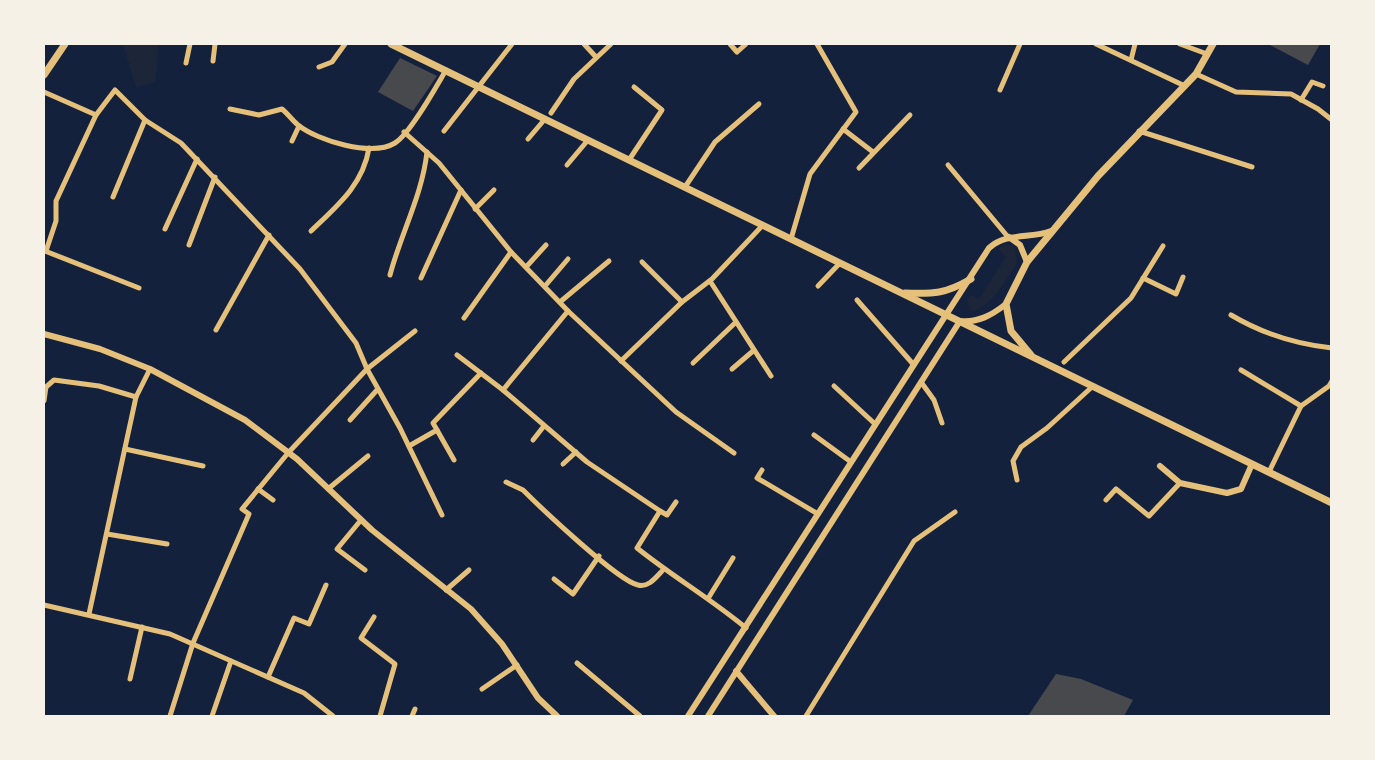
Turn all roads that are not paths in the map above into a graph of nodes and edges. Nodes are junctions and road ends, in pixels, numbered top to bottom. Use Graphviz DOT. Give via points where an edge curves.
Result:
graph roads {
  1 [pos="65,44"];
  2 [pos="190,44"];
  3 [pos="215,44"];
  4 [pos="345,44"];
  5 [pos="390,44"];
  6 [pos="512,44"];
  7 [pos="584,44"];
  8 [pos="611,44"];
  9 [pos="730,44"];
  10 [pos="746,44"];
  11 [pos="816,44"];
  12 [pos="1020,44"];
  13 [pos="1096,44"];
  14 [pos="1135,44"];
  15 [pos="1180,44"];
  16 [pos="1213,44"];
  17 [pos="1207,54"];
  18 [pos="596,57"];
  19 [pos="1131,60"];
  20 [pos="213,61"];
  21 [pos="186,63"];
  22 [pos="318,67"];
  23 [pos="446,70"];
  24 [pos="1196,74"];
  25 [pos="44,75"];
  26 [pos="478,86"];
  27 [pos="1185,86"];
  28 [pos="1323,86"];
  29 [pos="634,87"];
  30 [pos="1000,90"];
  31 [pos="44,92"];
  32 [pos="1301,100"];
  33 [pos="759,104"];
  34 [pos="230,109"];
  35 [pos="551,113"];
  36 [pos="96,115"];
  37 [pos="910,115"];
  38 [pos="545,119"];
  39 [pos="145,120"];
  40 [pos="1332,120"];
  41 [pos="299,126"];
  42 [pos="843,129"];
  43 [pos="444,131"];
  44 [pos="1138,131"];
  45 [pos="404,132"];
  46 [pos="528,139"];
  47 [pos="588,140"];
  48 [pos="292,141"];
  49 [pos="369,148"];
  50 [pos="427,152"];
  51 [pos="873,152"];
  52 [pos="197,159"];
  53 [pos="629,160"];
  54 [pos="567,165"];
  55 [pos="948,165"];
  56 [pos="1252,167"];
  57 [pos="859,168"];
  58 [pos="215,177"];
  59 [pos="685,188"];
  60 [pos="461,190"];
  61 [pos="494,190"];
  62 [pos="113,197"];
  63 [pos="476,209"];
  64 [pos="763,225"];
  65 [pos="165,229"];
  66 [pos="310,231"];
  67 [pos="1051,231"];
  68 [pos="269,235"];
  69 [pos="1008,237"];
  70 [pos="791,239"];
  71 [pos="189,245"];
  72 [pos="546,245"];
  73 [pos="1163,246"];
  74 [pos="45,250"];
  75 [pos="511,252"];
  76 [pos="568,259"];
  77 [pos="609,261"];
  78 [pos="642,262"];
  79 [pos="1027,262"];
  80 [pos="840,263"];
  81 [pos="527,266"];
  82 [pos="390,275"];
  83 [pos="1183,277"];
  84 [pos="421,278"];
  85 [pos="1143,278"];
  86 [pos="971,279"];
  87 [pos="710,280"];
  88 [pos="545,286"];
  89 [pos="818,286"];
  90 [pos="139,288"];
  91 [pos="901,293"];
  92 [pos="857,300"];
  93 [pos="560,302"];
  94 [pos="682,302"];
  95 [pos="1006,304"];
  96 [pos="568,311"];
  97 [pos="945,314"];
  98 [pos="1231,315"];
  99 [pos="464,318"];
  100 [pos="960,321"];
  101 [pos="736,322"];
  102 [pos="216,330"];
  103 [pos="415,331"];
  104 [pos="44,334"];
  105 [pos="1332,348"];
  106 [pos="753,351"];
  107 [pos="457,355"];
  108 [pos="1033,357"];
  109 [pos="621,361"];
  110 [pos="1064,362"];
  111 [pos="693,363"];
  112 [pos="913,364"];
  113 [pos="150,369"];
  114 [pos="367,369"];
  115 [pos="732,369"];
  116 [pos="1241,370"];
  117 [pos="481,373"];
  118 [pos="771,376"];
  119 [pos="1332,381"];
  120 [pos="921,382"];
  121 [pos="834,386"];
  122 [pos="1093,386"];
  123 [pos="45,387"];
  124 [pos="377,390"];
  125 [pos="503,390"];
  126 [pos="136,397"];
  127 [pos="44,401"];
  128 [pos="1302,406"];
  129 [pos="350,420"];
  130 [pos="942,423"];
  131 [pos="875,424"];
  132 [pos="544,426"];
  133 [pos="437,430"];
  134 [pos="814,435"];
  135 [pos="533,440"];
  136 [pos="409,446"];
  137 [pos="125,449"];
  138 [pos="576,452"];
  139 [pos="288,453"];
  140 [pos="734,453"];
  141 [pos="368,456"];
  142 [pos="454,460"];
  143 [pos="851,462"];
  144 [pos="563,464"];
  145 [pos="1252,464"];
  146 [pos="203,466"];
  147 [pos="1160,466"];
  148 [pos="762,470"];
  149 [pos="1269,472"];
  150 [pos="1017,480"];
  151 [pos="506,482"];
  152 [pos="1180,483"];
  153 [pos="258,489"];
  154 [pos="328,489"];
  155 [pos="273,500"];
  156 [pos="1106,500"];
  157 [pos="676,502"];
  158 [pos="1332,503"];
  159 [pos="660,511"];
  160 [pos="955,512"];
  161 [pos="818,514"];
  162 [pos="442,515"];
  163 [pos="361,520"];
  164 [pos="107,534"];
  165 [pos="167,544"];
  166 [pos="599,556"];
  167 [pos="733,558"];
  168 [pos="664,569"];
  169 [pos="365,570"];
  170 [pos="469,570"];
  171 [pos="554,579"];
  172 [pos="326,585"];
  173 [pos="446,590"];
  174 [pos="709,597"];
  175 [pos="44,604"];
  176 [pos="89,614"];
  177 [pos="374,617"];
  178 [pos="142,627"];
  179 [pos="746,628"];
  180 [pos="193,643"];
  181 [pos="231,661"];
  182 [pos="577,663"];
  183 [pos="517,665"];
  184 [pos="736,671"];
  185 [pos="268,677"];
  186 [pos="130,679"];
  187 [pos="482,689"];
  188 [pos="415,709"];
  189 [pos="170,716"];
  190 [pos="212,717"];
  191 [pos="333,717"];
  192 [pos="380,717"];
  193 [pos="412,717"];
  194 [pos="557,717"];
  195 [pos="640,717"];
  196 [pos="688,717"];
  197 [pos="708,717"];
  198 [pos="774,717"];
  199 [pos="806,717"];
  1 -- 25 [label="main road"];
  2 -- 21 [label="street"];
  3 -- 20 [label="street"];
  4 -- 22 [label="street" via="332,62"];
  5 -- 23 [label="main road"];
  6 -- 26 [label="street"];
  7 -- 18 [label="street"];
  8 -- 18 [label="street"];
  9 -- 10 [label="street" via="737,52"];
  11 -- 42 [label="street" via="856,112"];
  12 -- 30 [label="street"];
  13 -- 19 [label="street"];
  14 -- 19 [label="street"];
  15 -- 17 [label="street"];
  16 -- 17 [label="main road"];
  17 -- 24 [label="main road"];
  18 -- 35 [label="street" via="574,79"];
  19 -- 27 [label="street"];
  23 -- 26 [label="main road"];
  23 -- 45 [label="street"];
  24 -- 27 [label="main road"];
  24 -- 32 [label="street" via="1236,92 1291,94"];
  26 -- 38 [label="main road"];
  26 -- 43 [label="street"];
  27 -- 44 [label="main road"];
  28 -- 32 [label="street" via="1312,82"];
  29 -- 53 [label="street" via="662,110"];
  31 -- 36 [label="street"];
  32 -- 40 [label="street"];
  33 -- 59 [label="street" via="715,142"];
  34 -- 41 [label="street" via="259,115 282,109"];
  36 -- 39 [label="street" via="115,90"];
  36 -- 74 [label="street" via="56,201 56,221"];
  37 -- 51 [label="street"];
  38 -- 46 [label="street"];
  38 -- 47 [label="main road"];
  39 -- 52 [label="street" via="181,143"];
  39 -- 62 [label="street"];
  41 -- 48 [label="street"];
  41 -- 49 [label="street" via="334,143"];
  42 -- 51 [label="street"];
  42 -- 70 [label="street" via="810,174"];
  44 -- 56 [label="street"];
  44 -- 67 [label="main road"];
  45 -- 49 [label="street" via="395,143"];
  45 -- 50 [label="street"];
  47 -- 53 [label="main road"];
  47 -- 54 [label="street"];
  49 -- 66 [label="street" via="366,167 357,182"];
  50 -- 60 [label="street"];
  50 -- 82 [label="street" via="417,201"];
  51 -- 57 [label="street"];
  52 -- 58 [label="street"];
  52 -- 65 [label="street"];
  53 -- 59 [label="main road"];
  55 -- 69 [label="street"];
  58 -- 68 [label="street"];
  58 -- 71 [label="street"];
  59 -- 64 [label="main road"];
  60 -- 63 [label="street"];
  60 -- 84 [label="street"];
  61 -- 63 [label="street"];
  63 -- 75 [label="street"];
  64 -- 70 [label="main road"];
  64 -- 87 [label="street"];
  67 -- 69 [label="street" via="1035,237"];
  67 -- 79 [label="main road"];
  68 -- 102 [label="street"];
  68 -- 114 [label="street" via="300,268 356,343"];
  69 -- 79 [label="street" via="1020,245"];
  69 -- 86 [label="street" via="989,248"];
  70 -- 80 [label="main road"];
  72 -- 81 [label="street"];
  73 -- 85 [label="street"];
  74 -- 90 [label="street"];
  75 -- 81 [label="street"];
  75 -- 99 [label="street"];
  76 -- 88 [label="street"];
  77 -- 93 [label="street"];
  78 -- 94 [label="street"];
  79 -- 95 [label="main road"];
  80 -- 89 [label="street"];
  80 -- 91 [label="main road"];
  81 -- 88 [label="street"];
  83 -- 85 [label="street" via="1176,294"];
  85 -- 110 [label="street" via="1131,298"];
  86 -- 91 [label="main road" via="938,294"];
  86 -- 97 [label="street"];
  87 -- 94 [label="street"];
  87 -- 101 [label="street"];
  88 -- 93 [label="street"];
  91 -- 97 [label="main road"];
  92 -- 112 [label="street"];
  93 -- 96 [label="street"];
  94 -- 109 [label="street"];
  95 -- 100 [label="street" via="984,319"];
  95 -- 108 [label="main road" via="1011,331"];
  96 -- 109 [label="street"];
  96 -- 125 [label="street"];
  97 -- 100 [label="main road"];
  97 -- 112 [label="street"];
  98 -- 105 [label="street" via="1258,330 1299,344"];
  100 -- 108 [label="main road"];
  100 -- 120 [label="street"];
  101 -- 106 [label="street"];
  101 -- 111 [label="street"];
  103 -- 114 [label="street"];
  104 -- 113 [label="street" via="100,349"];
  106 -- 115 [label="street"];
  106 -- 118 [label="street"];
  107 -- 117 [label="street"];
  108 -- 122 [label="main road"];
  109 -- 140 [label="street" via="676,412"];
  112 -- 131 [label="street"];
  113 -- 126 [label="street"];
  113 -- 139 [label="street" via="245,420"];
  114 -- 124 [label="street"];
  114 -- 139 [label="street"];
  116 -- 128 [label="street"];
  117 -- 125 [label="street"];
  117 -- 133 [label="street" via="433,423"];
  119 -- 128 [label="street"];
  120 -- 130 [label="street" via="934,400"];
  120 -- 184 [label="street"];
  121 -- 131 [label="street"];
  122 -- 145 [label="main road"];
  122 -- 150 [label="street" via="1021,447 1013,461"];
  123 -- 126 [label="street" via="54,380 99,386"];
  123 -- 127 [label="street"];
  124 -- 129 [label="street"];
  124 -- 136 [label="street"];
  125 -- 132 [label="street"];
  126 -- 137 [label="street"];
  128 -- 149 [label="street"];
  131 -- 143 [label="street"];
  132 -- 135 [label="street"];
  132 -- 138 [label="street"];
  133 -- 136 [label="street"];
  133 -- 142 [label="street"];
  134 -- 143 [label="street"];
  136 -- 162 [label="street"];
  137 -- 146 [label="street"];
  137 -- 164 [label="street"];
  138 -- 144 [label="street"];
  138 -- 159 [label="street"];
  139 -- 153 [label="street"];
  139 -- 154 [label="street"];
  141 -- 154 [label="street"];
  143 -- 161 [label="street"];
  145 -- 149 [label="main road"];
  145 -- 152 [label="street" via="1241,489 1227,493"];
  147 -- 152 [label="street"];
  148 -- 161 [label="street" via="757,478"];
  149 -- 158 [label="main road"];
  151 -- 166 [label="street" via="523,490"];
  152 -- 156 [label="street" via="1149,516 1116,489"];
  153 -- 155 [label="street"];
  153 -- 180 [label="street" via="242,509 249,514"];
  154 -- 163 [label="street"];
  157 -- 159 [label="street" via="667,515"];
  159 -- 168 [label="street" via="637,548"];
  160 -- 199 [label="street" via="914,542"];
  161 -- 179 [label="street"];
  163 -- 169 [label="street" via="337,549"];
  163 -- 173 [label="street"];
  164 -- 165 [label="street"];
  164 -- 176 [label="street"];
  166 -- 168 [label="street" via="617,575 638,586 649,584"];
  166 -- 171 [label="street" via="573,594"];
  167 -- 174 [label="street"];
  168 -- 174 [label="street"];
  170 -- 173 [label="street"];
  172 -- 185 [label="street" via="309,624 294,618"];
  173 -- 183 [label="street" via="471,609"];
  174 -- 179 [label="street"];
  175 -- 176 [label="street"];
  176 -- 178 [label="street"];
  177 -- 192 [label="street" via="361,638 395,664"];
  178 -- 180 [label="street"];
  178 -- 186 [label="street"];
  179 -- 196 [label="street"];
  180 -- 181 [label="street"];
  180 -- 189 [label="street"];
  181 -- 185 [label="street"];
  181 -- 190 [label="street"];
  182 -- 195 [label="street"];
  183 -- 187 [label="street"];
  183 -- 194 [label="street" via="538,698"];
  184 -- 197 [label="street"];
  184 -- 198 [label="street"];
  185 -- 191 [label="street" via="304,693"];
  188 -- 193 [label="street"];
}
